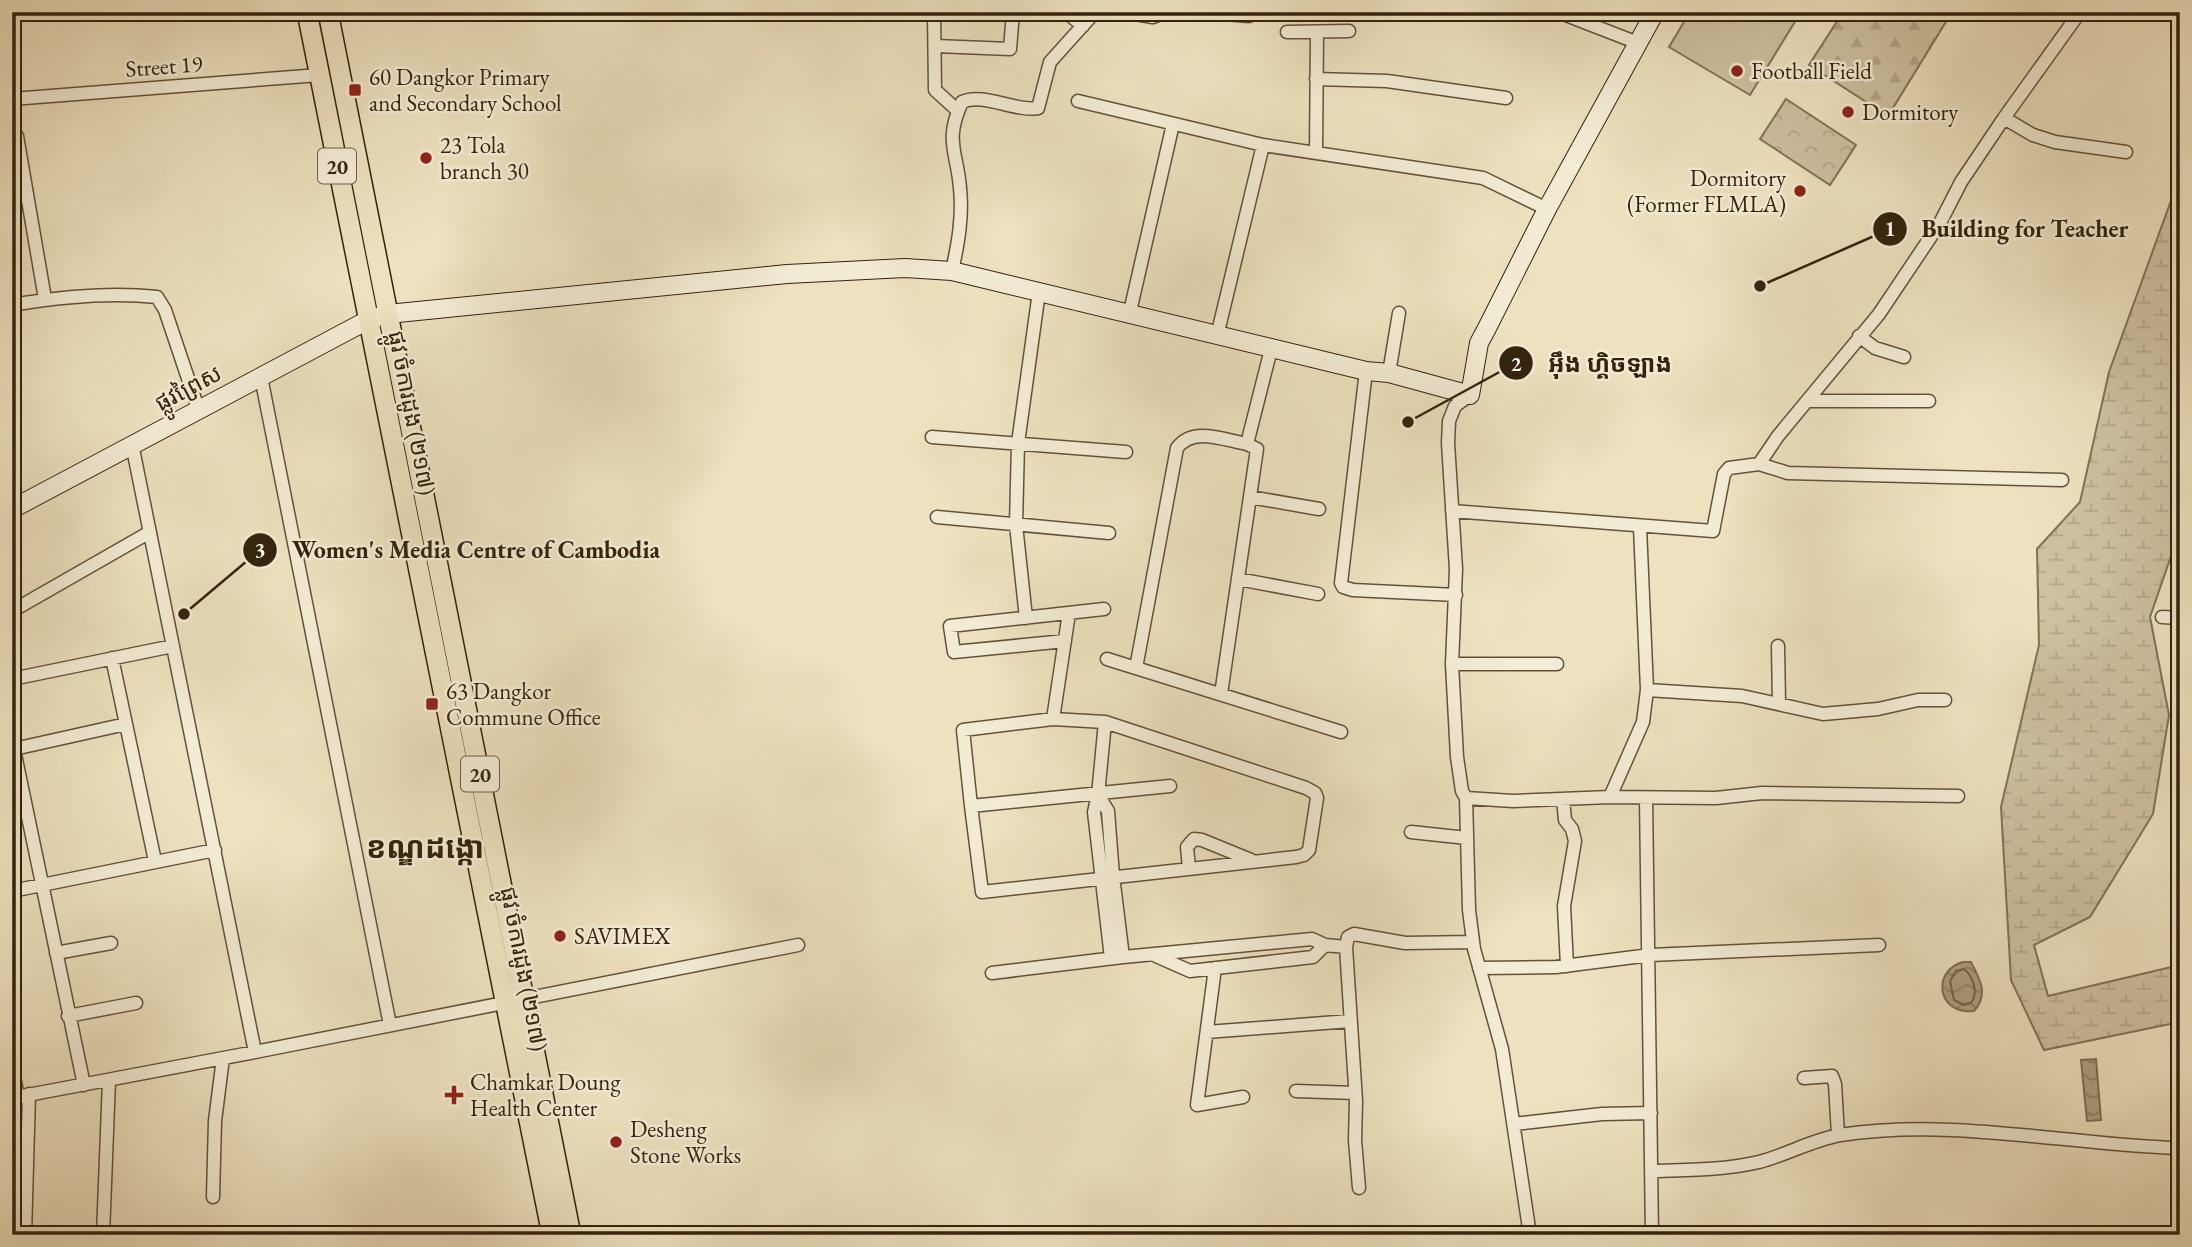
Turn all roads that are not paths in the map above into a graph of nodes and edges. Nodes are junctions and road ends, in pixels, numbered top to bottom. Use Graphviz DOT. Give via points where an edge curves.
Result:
graph roads {
  1 [pos="307,12"];
  2 [pos="328,12"];
  3 [pos="934,12"];
  4 [pos="1013,12"];
  5 [pos="1066,12"];
  6 [pos="1095,12"];
  7 [pos="1123,12"];
  8 [pos="1166,12"];
  9 [pos="1201,12"];
  10 [pos="1558,12"];
  11 [pos="1655,12"];
  12 [pos="2080,12"];
  13 [pos="1249,16"];
  14 [pos="1083,26"];
  15 [pos="1349,31"];
  16 [pos="1287,32"];
  17 [pos="1317,32"];
  18 [pos="1638,43"];
  19 [pos="936,46"];
  20 [pos="319,75"];
  21 [pos="1317,79"];
  22 [pos="1506,98"];
  23 [pos="12,99"];
  24 [pos="1078,101"];
  25 [pos="958,111"];
  26 [pos="2004,118"];
  27 [pos="1173,124"];
  28 [pos="17,136"];
  29 [pos="1263,145"];
  30 [pos="2126,152"];
  31 [pos="1316,153"];
  32 [pos="27,196"];
  33 [pos="12,198"];
  34 [pos="1547,209"];
  35 [pos="952,271"];
  36 [pos="1040,292"];
  37 [pos="45,299"];
  38 [pos="12,305"];
  39 [pos="1399,313"];
  40 [pos="388,314"];
  41 [pos="1129,316"];
  42 [pos="368,320"];
  43 [pos="1217,336"];
  44 [pos="1859,337"];
  45 [pos="1271,349"];
  46 [pos="1904,357"];
  47 [pos="1366,371"];
  48 [pos="1389,373"];
  49 [pos="261,376"];
  50 [pos="1470,395"];
  51 [pos="1808,401"];
  52 [pos="1928,401"];
  53 [pos="199,411"];
  54 [pos="932,437"];
  55 [pos="1018,443"];
  56 [pos="132,444"];
  57 [pos="1247,444"];
  58 [pos="1126,452"];
  59 [pos="1759,464"];
  60 [pos="2062,480"];
  61 [pos="1250,497"];
  62 [pos="12,509"];
  63 [pos="1319,509"];
  64 [pos="1452,511"];
  65 [pos="937,517"];
  66 [pos="1016,525"];
  67 [pos="1640,527"];
  68 [pos="150,532"];
  69 [pos="1109,533"];
  70 [pos="1238,579"];
  71 [pos="1318,594"];
  72 [pos="1456,595"];
  73 [pos="1104,609"];
  74 [pos="12,611"];
  75 [pos="1069,613"];
  76 [pos="2162,617"];
  77 [pos="1026,618"];
  78 [pos="2180,618"];
  79 [pos="1065,641"];
  80 [pos="173,646"];
  81 [pos="1778,646"];
  82 [pos="112,658"];
  83 [pos="1107,659"];
  84 [pos="1452,664"];
  85 [pos="1557,664"];
  86 [pos="1136,668"];
  87 [pos="12,679"];
  88 [pos="1647,690"];
  89 [pos="1221,694"];
  90 [pos="1945,699"];
  91 [pos="1779,704"];
  92 [pos="1053,719"];
  93 [pos="1105,723"];
  94 [pos="126,724"];
  95 [pos="1340,732"];
  96 [pos="13,744"];
  97 [pos="1170,786"];
  98 [pos="1098,794"];
  99 [pos="1958,796"];
  100 [pos="1610,797"];
  101 [pos="1466,798"];
  102 [pos="1646,798"];
  103 [pos="1563,799"];
  104 [pos="971,806"];
  105 [pos="1411,832"];
  106 [pos="1467,838"];
  107 [pos="215,849"];
  108 [pos="155,861"];
  109 [pos="1255,861"];
  110 [pos="1189,868"];
  111 [pos="1107,877"];
  112 [pos="42,885"];
  113 [pos="12,891"];
  114 [pos="1473,942"];
  115 [pos="111,943"];
  116 [pos="798,944"];
  117 [pos="1325,945"];
  118 [pos="1879,945"];
  119 [pos="1346,947"];
  120 [pos="55,953"];
  121 [pos="1153,955"];
  122 [pos="1650,956"];
  123 [pos="1117,958"];
  124 [pos="1567,966"];
  125 [pos="1215,968"];
  126 [pos="1479,968"];
  127 [pos="992,973"];
  128 [pos="515,1000"];
  129 [pos="136,1003"];
  130 [pos="68,1016"];
  131 [pos="1350,1021"];
  132 [pos="390,1025"];
  133 [pos="1207,1032"];
  134 [pos="256,1052"];
  135 [pos="223,1058"];
  136 [pos="12,1068"];
  137 [pos="1804,1078"];
  138 [pos="109,1080"];
  139 [pos="84,1085"];
  140 [pos="1296,1091"];
  141 [pos="1355,1093"];
  142 [pos="20,1096"];
  143 [pos="1243,1097"];
  144 [pos="1651,1113"];
  145 [pos="1514,1124"];
  146 [pos="1838,1135"];
  147 [pos="2176,1148"];
  148 [pos="1652,1171"];
  149 [pos="1359,1188"];
  150 [pos="213,1197"];
  151 [pos="25,1235"];
  152 [pos="103,1235"];
  153 [pos="552,1235"];
  154 [pos="571,1235"];
  155 [pos="1530,1235"];
  156 [pos="1652,1235"];
  1 -- 20 [label="main road, ផ្លូវ ចំការដូង (២១៧) / 20"];
  2 -- 40 [label="main road, ផ្លូវ ចំការដូង (២១៧) / 20"];
  3 -- 19 [label="street"];
  4 -- 19 [label="street" via="1010,49"];
  5 -- 14 [label="street"];
  6 -- 14 [label="street"];
  7 -- 8 [label="street" via="1153,17"];
  9 -- 13 [label="street"];
  10 -- 18 [label="street"];
  11 -- 18 [label="street"];
  12 -- 26 [label="street"];
  14 -- 25 [label="street" via="1050,62 1038,108 968,99"];
  15 -- 17 [label="street"];
  16 -- 17 [label="street"];
  17 -- 21 [label="street"];
  18 -- 34 [label="street"];
  19 -- 25 [label="street" via="935,90"];
  20 -- 23 [label="street, Street 19"];
  20 -- 42 [label="main road, ផ្លូវ ចំការដូង (២១៧) / 20"];
  21 -- 22 [label="street" via="1387,80"];
  21 -- 31 [label="street"];
  24 -- 27 [label="street"];
  25 -- 35 [label="street" via="951,143 961,215"];
  26 -- 30 [label="street" via="2055,142"];
  26 -- 44 [label="street" via="1940,223"];
  27 -- 29 [label="street"];
  27 -- 41 [label="street"];
  28 -- 32 [label="street"];
  29 -- 31 [label="street"];
  29 -- 43 [label="street"];
  31 -- 34 [label="street" via="1483,178"];
  32 -- 33 [label="street"];
  32 -- 37 [label="street"];
  34 -- 50 [label="street" via="1479,343"];
  35 -- 36 [label="street, ផ្លូវព្រៃស"];
  35 -- 40 [label="street, ផ្លូវព្រៃស" via="905,268 787,274"];
  36 -- 41 [label="street, ផ្លូវព្រៃស"];
  36 -- 55 [label="street"];
  37 -- 38 [label="street"];
  37 -- 53 [label="street" via="157,297"];
  39 -- 48 [label="street"];
  40 -- 42 [label="street, ផ្លូវព្រៃស"];
  40 -- 128 [label="main road, ផ្លូវ ចំការដូង (២១៧) / 20"];
  41 -- 43 [label="street, ផ្លូវព្រៃស"];
  42 -- 49 [label="street, ផ្លូវព្រៃស"];
  42 -- 128 [label="main road, ផ្លូវ ចំការដូង (២១៧) / 20"];
  43 -- 45 [label="street, ផ្លូវព្រៃស"];
  44 -- 46 [label="street" via="1875,348"];
  44 -- 51 [label="street"];
  45 -- 47 [label="street, ផ្លូវព្រៃស"];
  45 -- 57 [label="street"];
  47 -- 48 [label="street, ផ្លូវព្រៃស"];
  47 -- 72 [label="street" via="1341,583 1353,590"];
  48 -- 50 [label="street, ផ្លូវព្រៃស"];
  49 -- 53 [label="street, ផ្លូវព្រៃស"];
  49 -- 132 [label="street"];
  50 -- 64 [label="street" via="1455,406 1449,421"];
  51 -- 52 [label="street"];
  51 -- 59 [label="street"];
  53 -- 56 [label="street, ផ្លូវព្រៃស"];
  54 -- 55 [label="street"];
  55 -- 58 [label="street"];
  55 -- 66 [label="street"];
  56 -- 62 [label="street, ផ្លូវព្រៃស"];
  56 -- 68 [label="street"];
  57 -- 61 [label="street" via="1257,449"];
  57 -- 86 [label="street" via="1193,435 1177,448"];
  59 -- 60 [label="street" via="1788,473"];
  59 -- 67 [label="street" via="1729,468 1724,474 1713,531"];
  61 -- 63 [label="street"];
  61 -- 70 [label="street"];
  64 -- 67 [label="street"];
  64 -- 72 [label="street"];
  65 -- 66 [label="street"];
  66 -- 69 [label="street"];
  66 -- 77 [label="street"];
  67 -- 88 [label="street"];
  68 -- 74 [label="street"];
  68 -- 80 [label="street"];
  70 -- 71 [label="street"];
  70 -- 89 [label="street"];
  72 -- 84 [label="street"];
  73 -- 75 [label="street"];
  75 -- 77 [label="street"];
  75 -- 79 [label="street"];
  76 -- 78 [label="street"];
  77 -- 79 [label="street" via="950,626 954,652"];
  79 -- 92 [label="street"];
  80 -- 82 [label="street"];
  80 -- 107 [label="street"];
  81 -- 91 [label="street"];
  82 -- 87 [label="street"];
  82 -- 94 [label="street"];
  83 -- 86 [label="street"];
  84 -- 85 [label="street"];
  84 -- 101 [label="street" via="1457,757"];
  86 -- 89 [label="street"];
  88 -- 91 [label="street" via="1742,696"];
  88 -- 100 [label="street" via="1643,722"];
  89 -- 95 [label="street"];
  90 -- 91 [label="street" via="1823,714"];
  92 -- 93 [label="street"];
  92 -- 104 [label="street" via="963,730"];
  93 -- 98 [label="street"];
  93 -- 109 [label="street" via="1316,794 1308,851 1302,856"];
  94 -- 96 [label="street"];
  94 -- 108 [label="street"];
  96 -- 112 [label="street"];
  97 -- 98 [label="street"];
  98 -- 104 [label="street"];
  98 -- 111 [label="street" via="1094,812"];
  99 -- 102 [label="street" via="1762,793"];
  100 -- 102 [label="street"];
  100 -- 103 [label="street"];
  101 -- 103 [label="street"];
  101 -- 106 [label="street"];
  102 -- 122 [label="street"];
  103 -- 124 [label="street" via="1565,820 1575,841 1564,906"];
  104 -- 111 [label="street" via="982,892"];
  105 -- 106 [label="street"];
  106 -- 114 [label="street"];
  107 -- 108 [label="street"];
  107 -- 134 [label="street"];
  108 -- 112 [label="street"];
  109 -- 110 [label="street"];
  109 -- 110 [label="street" via="1194,839 1187,847"];
  110 -- 111 [label="street"];
  111 -- 123 [label="street"];
  112 -- 113 [label="street"];
  112 -- 120 [label="street"];
  114 -- 119 [label="street" via="1405,943 1354,934 1348,937"];
  114 -- 126 [label="street"];
  115 -- 120 [label="street"];
  116 -- 128 [label="street"];
  117 -- 119 [label="street"];
  117 -- 121 [label="street" via="1312,939"];
  117 -- 125 [label="street" via="1313,957"];
  118 -- 122 [label="street"];
  119 -- 131 [label="street"];
  120 -- 130 [label="street"];
  121 -- 123 [label="street"];
  121 -- 125 [label="street" via="1189,971"];
  122 -- 124 [label="street"];
  122 -- 144 [label="street"];
  123 -- 127 [label="street"];
  124 -- 126 [label="street"];
  125 -- 133 [label="street"];
  126 -- 145 [label="street" via="1502,1049"];
  128 -- 132 [label="street"];
  128 -- 153 [label="main road, ផ្លូវ ចំការដូង (២១៧) / 20"];
  128 -- 154 [label="main road, ផ្លូវ ចំការដូង (២១៧) / 20"];
  129 -- 130 [label="street"];
  130 -- 139 [label="street"];
  131 -- 133 [label="street"];
  131 -- 141 [label="street"];
  132 -- 134 [label="street"];
  133 -- 143 [label="street" via="1196,1105"];
  134 -- 135 [label="street"];
  135 -- 138 [label="street"];
  135 -- 150 [label="street"];
  136 -- 142 [label="street"];
  137 -- 146 [label="street" via="1832,1076"];
  138 -- 139 [label="street"];
  138 -- 152 [label="street"];
  139 -- 142 [label="street"];
  140 -- 141 [label="street"];
  141 -- 149 [label="street"];
  142 -- 151 [label="street"];
  144 -- 145 [label="street"];
  144 -- 148 [label="street"];
  145 -- 155 [label="street"];
  146 -- 147 [label="street" via="1971,1130"];
  146 -- 148 [label="street" via="1760,1161"];
  148 -- 156 [label="street"];
}
